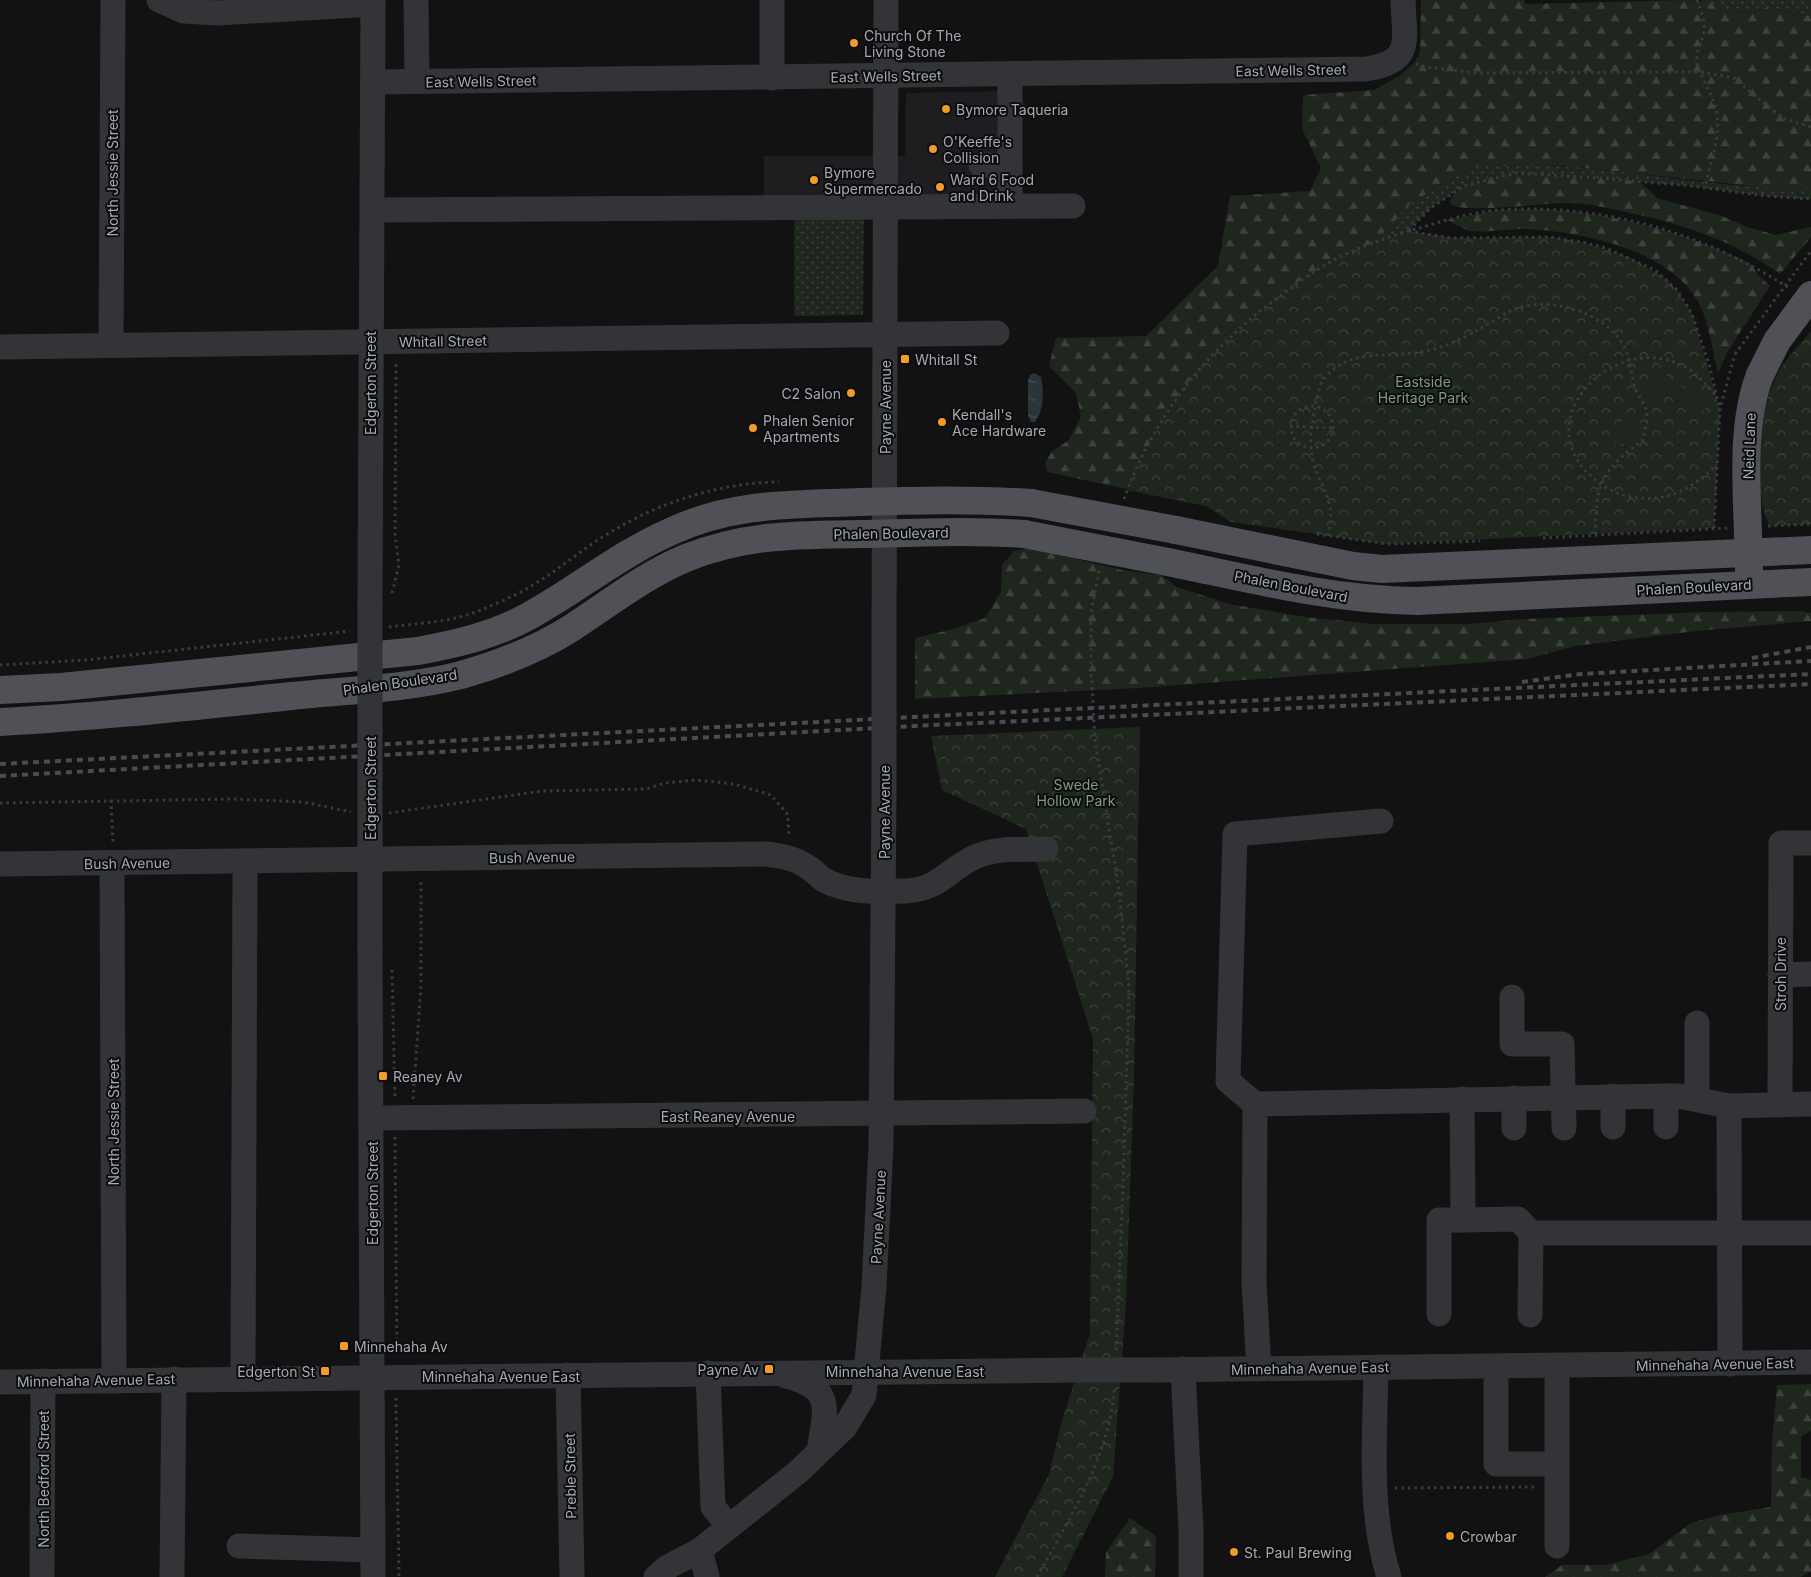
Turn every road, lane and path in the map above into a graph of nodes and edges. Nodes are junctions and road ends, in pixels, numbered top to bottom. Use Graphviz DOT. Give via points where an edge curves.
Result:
graph roads {
  1 [pos="113,0"];
  2 [pos="159,0"];
  3 [pos="416,0"];
  4 [pos="772,0"];
  5 [pos="886,0"];
  6 [pos="1403,0"];
  7 [pos="1697,0"];
  8 [pos="373,2"];
  9 [pos="1398,59"];
  10 [pos="1701,72"];
  11 [pos="1010,74"];
  12 [pos="886,76"];
  13 [pos="772,78"];
  14 [pos="417,81"];
  15 [pos="373,82"];
  16 [pos="1811,127"];
  17 [pos="981,165"];
  18 [pos="1010,165"];
  19 [pos="1705,188"];
  20 [pos="1811,199"];
  21 [pos="885,206"];
  22 [pos="1010,206"];
  23 [pos="1073,206"];
  24 [pos="373,210"];
  25 [pos="1408,231"];
  26 [pos="1811,251"];
  27 [pos="1803,294"];
  28 [pos="885,333"];
  29 [pos="997,333"];
  30 [pos="370,341"];
  31 [pos="396,342"];
  32 [pos="111,345"];
  33 [pos="0,347"];
  34 [pos="1629,360"];
  35 [pos="1716,396"];
  36 [pos="1720,408"];
  37 [pos="1290,426"];
  38 [pos="1333,428"];
  39 [pos="1311,448"];
  40 [pos="1716,466"];
  41 [pos="785,482"];
  42 [pos="884,500"];
  43 [pos="1121,508"];
  44 [pos="1811,524"];
  45 [pos="1714,528"];
  46 [pos="885,532"];
  47 [pos="1314,534"];
  48 [pos="1595,535"];
  49 [pos="1328,536"];
  50 [pos="1536,538"];
  51 [pos="1490,540"];
  52 [pos="1749,540"];
  53 [pos="1811,550"];
  54 [pos="1103,562"];
  55 [pos="1811,582"];
  56 [pos="1749,585"];
  57 [pos="380,601"];
  58 [pos="381,628"];
  59 [pos="351,631"];
  60 [pos="0,665"];
  61 [pos="0,690"];
  62 [pos="0,722"];
  63 [pos="111,800"];
  64 [pos="0,802"];
  65 [pos="360,813"];
  66 [pos="387,813"];
  67 [pos="1381,821"];
  68 [pos="1811,843"];
  69 [pos="1046,849"];
  70 [pos="788,857"];
  71 [pos="421,858"];
  72 [pos="245,861"];
  73 [pos="112,863"];
  74 [pos="0,864"];
  75 [pos="883,892"];
  76 [pos="391,963"];
  77 [pos="1811,974"];
  78 [pos="1780,975"];
  79 [pos="1512,997"];
  80 [pos="1697,1023"];
  81 [pos="1613,1096"];
  82 [pos="1666,1096"];
  83 [pos="1564,1097"];
  84 [pos="1514,1098"];
  85 [pos="1462,1099"];
  86 [pos="1697,1099"];
  87 [pos="413,1100"];
  88 [pos="1255,1104"];
  89 [pos="1780,1104"];
  90 [pos="1811,1104"];
  91 [pos="1729,1106"];
  92 [pos="1084,1111"];
  93 [pos="882,1114"];
  94 [pos="383,1118"];
  95 [pos="1614,1127"];
  96 [pos="1666,1127"];
  97 [pos="1514,1128"];
  98 [pos="1564,1128"];
  99 [pos="1463,1220"];
  100 [pos="1531,1233"];
  101 [pos="1729,1234"];
  102 [pos="1811,1234"];
  103 [pos="1439,1314"];
  104 [pos="1530,1315"];
  105 [pos="1116,1355"];
  106 [pos="396,1359"];
  107 [pos="1811,1362"];
  108 [pos="1730,1364"];
  109 [pos="1557,1365"];
  110 [pos="1496,1366"];
  111 [pos="1376,1367"];
  112 [pos="1259,1369"];
  113 [pos="1183,1370"];
  114 [pos="772,1372"];
  115 [pos="868,1372"];
  116 [pos="708,1374"];
  117 [pos="568,1375"];
  118 [pos="372,1376"];
  119 [pos="243,1378"];
  120 [pos="174,1379"];
  121 [pos="114,1381"];
  122 [pos="0,1382"];
  123 [pos="43,1382"];
  124 [pos="1114,1383"];
  125 [pos="396,1397"];
  126 [pos="819,1451"];
  127 [pos="1557,1475"];
  128 [pos="1376,1488"];
  129 [pos="729,1526"];
  130 [pos="239,1546"];
  131 [pos="1557,1546"];
  132 [pos="373,1550"];
  133 [pos="700,1550"];
  134 [pos="42,1577"];
  135 [pos="172,1577"];
  136 [pos="373,1577"];
  137 [pos="399,1577"];
  138 [pos="572,1577"];
  139 [pos="656,1577"];
  140 [pos="681,1577"];
  141 [pos="707,1577"];
  142 [pos="1036,1577"];
  143 [pos="1191,1577"];
  144 [pos="1389,1577"];
  1 -- 32 [label="street, North Jessie Street"];
  2 -- 8 [label="street" via="184,11 217,13"];
  3 -- 14 [label="street"];
  4 -- 13 [label="street"];
  5 -- 12 [label="street, Payne Avenue"];
  6 -- 9 [label="street" via="1404,48"];
  7 -- 10 [label="path" via="1704,20 1697,53"];
  8 -- 15 [label="street, Edgerton Street"];
  9 -- 10 [label="path" via="1426,68 1476,73"];
  9 -- 11 [label="street, East Wells Street" via="1366,69"];
  10 -- 16 [label="path" via="1734,78 1782,118"];
  10 -- 19 [label="path" via="1716,109 1717,126 1716,148"];
  11 -- 12 [label="street, East Wells Street"];
  11 -- 18 [label="street"];
  12 -- 13 [label="street, East Wells Street"];
  12 -- 21 [label="street, Payne Avenue"];
  13 -- 14 [label="street, East Wells Street"];
  14 -- 15 [label="street, East Wells Street"];
  15 -- 24 [label="street, Edgerton Street"];
  17 -- 18 [label="street"];
  18 -- 22 [label="street"];
  19 -- 20 [label="path"];
  19 -- 25 [label="path" via="1598,178 1502,175 1464,186 1432,207"];
  21 -- 22 [label="street"];
  21 -- 24 [label="street"];
  21 -- 28 [label="street, Payne Avenue"];
  22 -- 23 [label="street"];
  24 -- 30 [label="street, Edgerton Street"];
  25 -- 27 [label="path" via="1497,210 1571,210 1616,216 1670,230 1719,249"];
  25 -- 35 [label="path" via="1450,238 1550,237 1582,242 1606,248 1655,270 1677,290 1692,314"];
  25 -- 43 [label="path" via="1315,271 1240,325 1184,386 1170,407 1142,457"];
  26 -- 36 [label="path, bridge" via="1735,354"];
  27 -- 52 [label="main road, Neid Lane, bridge" via="1760,375 1751,402 1748,429"];
  28 -- 29 [label="street, Whitall Street"];
  28 -- 31 [label="street, Whitall Street"];
  28 -- 42 [label="street, Payne Avenue"];
  30 -- 31 [label="street, Whitall Street"];
  30 -- 32 [label="street, Whitall Street"];
  30 -- 57 [label="street, Edgerton Street"];
  31 -- 57 [label="path" via="395,535 400,565"];
  32 -- 33 [label="street, Whitall Street"];
  34 -- 35 [label="path" via="1656,358 1675,364 1693,372"];
  34 -- 39 [label="path" via="1622,342 1603,324 1583,313 1550,304 1522,306 1459,341 1425,351 1367,355 1335,368 1323,381 1316,399"];
  34 -- 40 [label="path" via="1617,364 1591,382 1581,393 1570,417 1571,449 1586,472 1611,490 1644,499 1672,496 1687,490"];
  34 -- 48 [label="path" via="1636,391 1646,409 1643,440 1604,474 1598,492"];
  35 -- 36 [label="path"];
  36 -- 40 [label="path"];
  37 -- 38 [label="path"];
  37 -- 38 [label="path" via="1295,413 1313,405 1331,416"];
  37 -- 39 [label="path" via="1299,444"];
  38 -- 39 [label="path" via="1325,444"];
  39 -- 49 [label="path" via="1331,507"];
  40 -- 45 [label="path"];
  41 -- 58 [label="path" via="741,484 680,500 632,520 531,586 480,611 440,621"];
  42 -- 46 [label="street, Payne Avenue"];
  42 -- 52 [label="main road, Phalen Boulevard, bridge" via="1031,503 1382,569"];
  42 -- 61 [label="main road, Phalen Boulevard" via="771,504 700,520 644,544 528,617 456,644 418,651 70,686"];
  44 -- 52 [label="path"];
  45 -- 48 [label="path"];
  45 -- 52 [label="path"];
  46 -- 56 [label="main road, Phalen Boulevard, bridge" via="1024,534 1313,592 1377,600 1416,601"];
  46 -- 62 [label="main road, Phalen Boulevard" via="793,534 756,539 686,558 639,582 543,644 459,675 423,682 270,698 63,719"];
  46 -- 75 [label="street, Payne Avenue, bridge"];
  47 -- 49 [label="path"];
  48 -- 50 [label="path"];
  49 -- 51 [label="path" via="1386,544"];
  52 -- 53 [label="main road, Phalen Boulevard"];
  52 -- 56 [label="main road, Neid Lane"];
  54 -- 105 [label="path" via="1091,612 1095,730 1119,890 1129,988"];
  55 -- 56 [label="main road, Phalen Boulevard"];
  57 -- 94 [label="street, Edgerton Street, bridge" via="370,949"];
  59 -- 60 [label="path" via="86,660"];
  63 -- 64 [label="path"];
  63 -- 65 [label="path" via="303,802"];
  63 -- 73 [label="path"];
  66 -- 70 [label="path" via="542,791 646,789 665,783 696,780 734,784 771,795 783,806 790,827"];
  67 -- 88 [label="street" via="1235,834 1228,1081"];
  68 -- 78 [label="street, Stroh Drive" via="1781,843"];
  69 -- 75 [label="street, Bush Avenue" via="1004,850 977,856 935,884 909,891"];
  70 -- 71 [label="street, Bush Avenue" via="766,854"];
  70 -- 75 [label="street, Bush Avenue" via="834,884"];
  71 -- 72 [label="street, Bush Avenue"];
  71 -- 87 [label="path" via="421,986"];
  72 -- 73 [label="street, Bush Avenue"];
  72 -- 119 [label="street"];
  73 -- 74 [label="street, Bush Avenue"];
  73 -- 121 [label="street, North Jessie Street"];
  75 -- 93 [label="street, Payne Avenue"];
  76 -- 94 [label="path" via="394,979"];
  77 -- 78 [label="street"];
  78 -- 89 [label="street, Stroh Drive"];
  79 -- 83 [label="street" via="1512,1044 1562,1044"];
  80 -- 86 [label="street"];
  81 -- 82 [label="street"];
  81 -- 83 [label="street"];
  81 -- 95 [label="street"];
  82 -- 86 [label="street"];
  82 -- 96 [label="street"];
  83 -- 84 [label="street"];
  83 -- 98 [label="street"];
  84 -- 85 [label="street"];
  84 -- 97 [label="street"];
  85 -- 88 [label="street"];
  85 -- 99 [label="street"];
  86 -- 91 [label="street"];
  88 -- 112 [label="street" via="1254,1283"];
  89 -- 90 [label="street"];
  89 -- 91 [label="street"];
  91 -- 101 [label="street"];
  92 -- 93 [label="street, East Reaney Avenue"];
  93 -- 94 [label="street, East Reaney Avenue"];
  93 -- 115 [label="street, Payne Avenue"];
  94 -- 106 [label="path"];
  94 -- 118 [label="street, Edgerton Street"];
  99 -- 100 [label="street" via="1518,1219"];
  99 -- 103 [label="street" via="1440,1220"];
  100 -- 101 [label="street"];
  100 -- 104 [label="street"];
  101 -- 102 [label="street"];
  101 -- 108 [label="street"];
  107 -- 108 [label="street, Minnehaha Avenue East"];
  108 -- 109 [label="street, Minnehaha Avenue East"];
  109 -- 110 [label="street, Minnehaha Avenue East"];
  109 -- 127 [label="street"];
  110 -- 111 [label="street, Minnehaha Avenue East"];
  110 -- 127 [label="street" via="1496,1464"];
  111 -- 112 [label="street, Minnehaha Avenue East"];
  111 -- 128 [label="street"];
  112 -- 113 [label="street, Minnehaha Avenue East"];
  113 -- 115 [label="street, Minnehaha Avenue East, bridge"];
  113 -- 143 [label="street"];
  114 -- 115 [label="street, Minnehaha Avenue East"];
  114 -- 116 [label="street, Minnehaha Avenue East"];
  114 -- 126 [label="street" via="806,1381 820,1392 825,1406"];
  115 -- 126 [label="street, Payne Avenue" via="864,1395 845,1427"];
  116 -- 117 [label="street, Minnehaha Avenue East"];
  116 -- 129 [label="street" via="713,1507"];
  117 -- 118 [label="street, Minnehaha Avenue East"];
  117 -- 138 [label="street, Preble Street"];
  118 -- 119 [label="street, Minnehaha Avenue East"];
  118 -- 132 [label="street, Edgerton Street"];
  119 -- 120 [label="street, Minnehaha Avenue East"];
  120 -- 121 [label="street, Minnehaha Avenue East"];
  120 -- 135 [label="street"];
  121 -- 123 [label="street, Minnehaha Avenue East"];
  122 -- 123 [label="street, Minnehaha Avenue East"];
  123 -- 134 [label="street, North Bedford Street"];
  124 -- 142 [label="path" via="1108,1426 1079,1503"];
  125 -- 137 [label="path"];
  126 -- 129 [label="street, Payne Avenue" via="798,1472"];
  127 -- 128 [label="path"];
  127 -- 131 [label="street"];
  128 -- 144 [label="street" via="1381,1551"];
  129 -- 133 [label="street, Payne Avenue"];
  130 -- 132 [label="street"];
  132 -- 136 [label="street, Edgerton Street"];
  133 -- 139 [label="street, Payne Avenue"];
  133 -- 140 [label="street, Payne Avenue"];
  133 -- 141 [label="street"];
}
